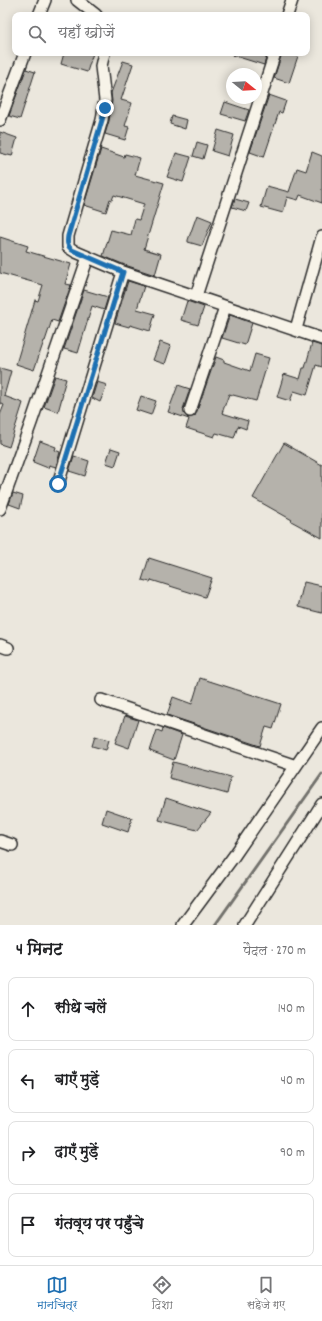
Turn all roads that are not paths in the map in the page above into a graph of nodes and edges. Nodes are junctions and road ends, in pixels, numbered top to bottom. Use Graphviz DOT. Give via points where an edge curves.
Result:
graph roads {
  1 [pos="45,0"];
  2 [pos="77,0"];
  3 [pos="292,0"];
  4 [pos="40,12"];
  5 [pos="92,12"];
  6 [pos="288,12"];
  7 [pos="24,56"];
  8 [pos="103,56"];
  9 [pos="274,56"];
  10 [pos="0,120"];
  11 [pos="322,237"];
  12 [pos="88,257"];
  13 [pos="123,272"];
  14 [pos="196,296"];
  15 [pos="225,307"];
  16 [pos="296,329"];
  17 [pos="322,338"];
  18 [pos="190,411"];
  19 [pos="58,484"];
  20 [pos="0,509"];
  21 [pos="101,700"];
  22 [pos="322,728"];
  23 [pos="296,766"];
  24 [pos="322,804"];
  25 [pos="0,841"];
  26 [pos="12,845"];
  27 [pos="183,925"];
  28 [pos="245,925"];
  1 -- 4 [label="street"];
  2 -- 5 [label="street"];
  3 -- 6 [label="street"];
  7 -- 10 [label="street"];
  8 -- 12 [label="street" via="101,66 105,100 102,120 67,242 72,250"];
  9 -- 14 [label="street"];
  11 -- 16 [label="street"];
  12 -- 13 [label="street"];
  12 -- 20 [label="street"];
  13 -- 14 [label="street"];
  13 -- 19 [label="street"];
  14 -- 15 [label="street"];
  15 -- 16 [label="street"];
  15 -- 18 [label="street"];
  16 -- 17 [label="street"];
  21 -- 23 [label="street"];
  22 -- 23 [label="street"];
  23 -- 27 [label="street"];
  24 -- 28 [label="street"];
  25 -- 26 [label="street"];
}
